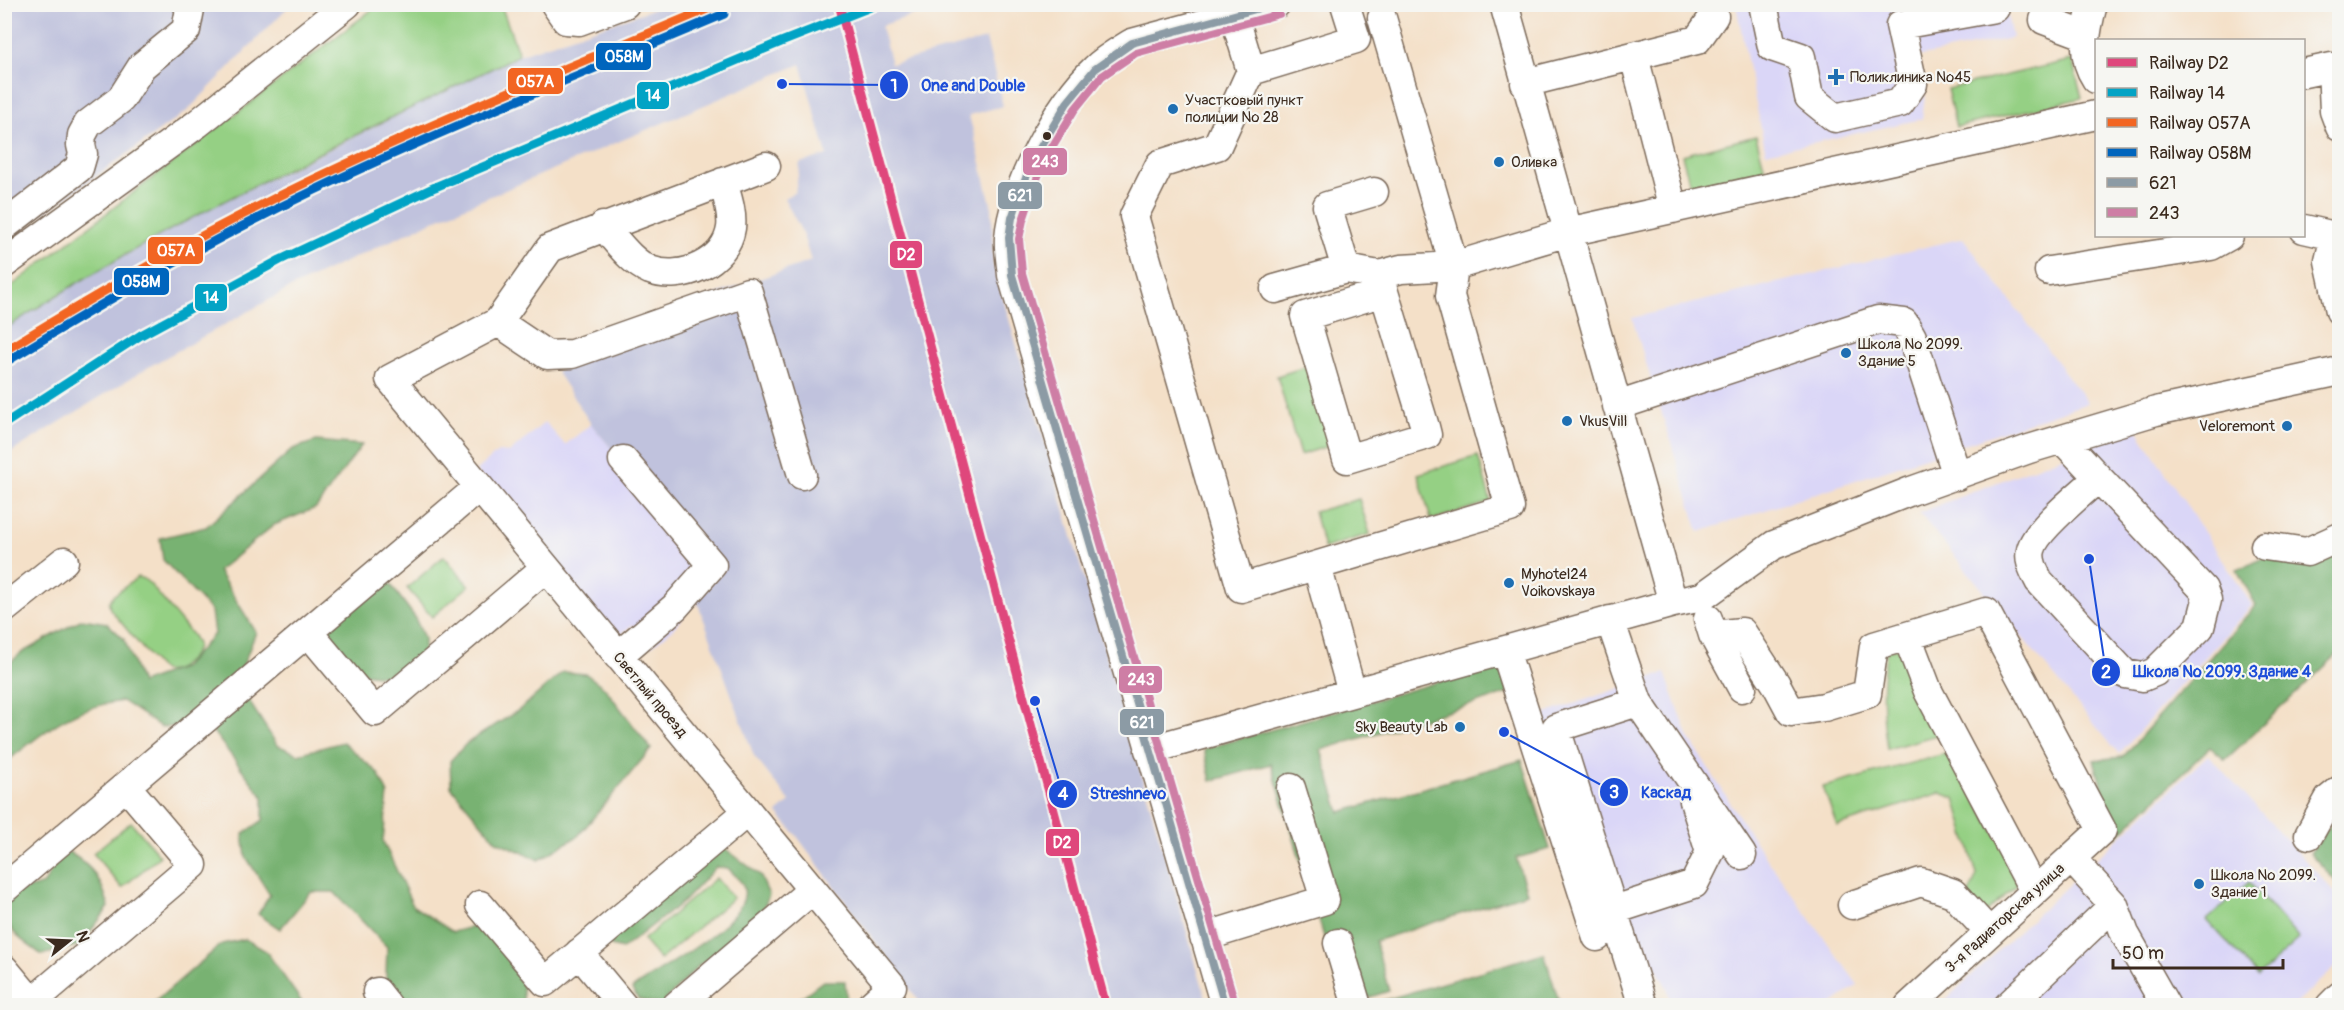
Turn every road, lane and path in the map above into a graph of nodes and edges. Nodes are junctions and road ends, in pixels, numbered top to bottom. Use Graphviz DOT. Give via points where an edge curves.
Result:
graph roads {
  1 [pos="187,4"];
  2 [pos="347,4"];
  3 [pos="555,4"];
  4 [pos="625,4"];
  5 [pos="1276,4"];
  6 [pos="1346,4"];
  7 [pos="1504,4"];
  8 [pos="1711,4"];
  9 [pos="1763,4"];
  10 [pos="1994,4"];
  11 [pos="2093,4"];
  12 [pos="1234,15"];
  13 [pos="1382,18"];
  14 [pos="2044,20"];
  15 [pos="2084,35"];
  16 [pos="1634,56"];
  17 [pos="2336,59"];
  18 [pos="1251,71"];
  19 [pos="2305,73"];
  20 [pos="2095,76"];
  21 [pos="1525,83"];
  22 [pos="2095,115"];
  23 [pos="2340,127"];
  24 [pos="766,166"];
  25 [pos="723,182"];
  26 [pos="1374,192"];
  27 [pos="1672,209"];
  28 [pos="4,226"];
  29 [pos="603,226"];
  30 [pos="2305,229"];
  31 [pos="1568,232"];
  32 [pos="2337,235"];
  33 [pos="2227,237"];
  34 [pos="4,264"];
  35 [pos="1454,266"];
  36 [pos="1346,268"];
  37 [pos="2049,271"];
  38 [pos="1382,284"];
  39 [pos="1275,289"];
  40 [pos="2340,311"];
  41 [pos="498,322"];
  42 [pos="2340,371"];
  43 [pos="1617,406"];
  44 [pos="2062,439"];
  45 [pos="623,460"];
  46 [pos="802,475"];
  47 [pos="1958,476"];
  48 [pos="2098,478"];
  49 [pos="478,488"];
  50 [pos="2340,537"];
  51 [pos="2265,546"];
  52 [pos="64,561"];
  53 [pos="1317,566"];
  54 [pos="545,568"];
  55 [pos="1702,597"];
  56 [pos="1673,603"];
  57 [pos="4,609"];
  58 [pos="1610,620"];
  59 [pos="308,632"];
  60 [pos="1713,635"];
  61 [pos="1907,636"];
  62 [pos="1505,650"];
  63 [pos="618,656"];
  64 [pos="1742,688"];
  65 [pos="1352,693"];
  66 [pos="1638,702"];
  67 [pos="1149,750"];
  68 [pos="1684,770"];
  69 [pos="126,786"];
  70 [pos="1291,789"];
  71 [pos="2340,790"];
  72 [pos="747,812"];
  73 [pos="2309,835"];
  74 [pos="1742,855"];
  75 [pos="2071,858"];
  76 [pos="4,889"];
  77 [pos="812,890"];
  78 [pos="2034,891"];
  79 [pos="480,905"];
  80 [pos="1852,905"];
  81 [pos="2114,905"];
  82 [pos="1614,910"];
  83 [pos="1989,932"];
  84 [pos="1204,937"];
  85 [pos="1597,937"];
  86 [pos="1338,943"];
  87 [pos="579,953"];
  88 [pos="4,969"];
  89 [pos="899,996"];
  90 [pos="2340,996"];
  91 [pos="34,1004"];
  92 [pos="623,1005"];
  93 [pos="676,1005"];
  94 [pos="870,1005"];
  95 [pos="1225,1005"];
  96 [pos="1357,1005"];
  97 [pos="1643,1005"];
  98 [pos="1909,1005"];
  99 [pos="2008,1005"];
  100 [pos="2166,1005"];
  101 [pos="2330,1005"];
  1 -- 28 [label="street" via="186,30 142,66 121,99 88,124 82,135 79,168"];
  2 -- 34 [label="street" via="197,124"];
  3 -- 4 [label="street" via="566,20 579,21"];
  5 -- 12 [label="street"];
  6 -- 18 [label="street" via="1356,39"];
  7 -- 21 [label="street"];
  8 -- 16 [label="street" via="1714,16 1697,40"];
  9 -- 10 [label="street" via="1772,47 1801,57 1809,97 1835,118 1900,103 1913,84 1900,25 1995,8"];
  11 -- 15 [label="street"];
  12 -- 18 [label="street"];
  12 -- 67 [label="street" via="1132,43 1093,70 1044,138 1024,179 1009,238 1012,275"];
  13 -- 35 [label="street"];
  14 -- 15 [label="street"];
  15 -- 20 [label="street"];
  16 -- 21 [label="street"];
  16 -- 27 [label="street"];
  17 -- 19 [label="street"];
  17 -- 23 [label="street" via="2334,111"];
  18 -- 53 [label="street" via="1217,146 1160,164 1134,216 1241,588"];
  21 -- 31 [label="street"];
  22 -- 27 [label="street"];
  24 -- 25 [label="street"];
  25 -- 29 [label="street"];
  25 -- 29 [label="street" via="731,226 725,246 709,262 684,272 663,273 643,266"];
  26 -- 36 [label="street" via="1327,206"];
  27 -- 31 [label="street"];
  29 -- 41 [label="street" via="550,248"];
  30 -- 32 [label="street"];
  31 -- 35 [label="street"];
  31 -- 43 [label="street"];
  32 -- 40 [label="street" via="2329,261"];
  33 -- 37 [label="street" via="2211,246"];
  35 -- 38 [label="street" via="1401,269"];
  35 -- 53 [label="street" via="1450,296 1510,508"];
  36 -- 38 [label="street"];
  36 -- 39 [label="street"];
  38 -- 38 [label="street" via="1305,316 1347,459 1427,435"];
  41 -- 46 [label="street" via="547,355 572,354 748,292"];
  41 -- 49 [label="street, Светлый проезд" via="390,379"];
  42 -- 44 [label="street" via="2156,411"];
  43 -- 47 [label="street" via="1878,320 1904,323"];
  43 -- 56 [label="street"];
  44 -- 47 [label="street"];
  44 -- 48 [label="street"];
  45 -- 63 [label="street" via="712,565 675,607"];
  47 -- 55 [label="street" via="1774,545"];
  48 -- 48 [label="street" via="2203,589 2207,600 2200,627 2155,672 2143,677 2125,674 2039,581 2032,568 2030,551 2036,536"];
  49 -- 54 [label="street, Светлый проезд"];
  49 -- 59 [label="street"];
  50 -- 51 [label="street" via="2307,552"];
  52 -- 57 [label="street"];
  53 -- 65 [label="street"];
  54 -- 59 [label="street" via="375,712"];
  54 -- 63 [label="street, Светлый проезд"];
  55 -- 56 [label="street"];
  55 -- 60 [label="street"];
  56 -- 58 [label="street"];
  58 -- 62 [label="street"];
  58 -- 66 [label="street"];
  59 -- 69 [label="street"];
  60 -- 61 [label="street" via="1742,632 1791,712 1867,694 1874,646"];
  60 -- 64 [label="street"];
  61 -- 75 [label="street, 3-я Радиаторская улица" via="1986,612 2102,830"];
  61 -- 78 [label="street" via="1928,691"];
  62 -- 65 [label="street"];
  62 -- 85 [label="street"];
  63 -- 72 [label="street, Светлый проезд"];
  65 -- 67 [label="street"];
  66 -- 68 [label="street"];
  66 -- 82 [label="street" via="1556,728"];
  67 -- 84 [label="street"];
  68 -- 74 [label="street"];
  68 -- 82 [label="street" via="1710,852 1694,884"];
  69 -- 76 [label="street"];
  69 -- 91 [label="street" via="193,865"];
  70 -- 84 [label="street" via="1325,900"];
  71 -- 73 [label="street" via="2330,799"];
  72 -- 77 [label="street, Светлый проезд"];
  72 -- 87 [label="street"];
  75 -- 78 [label="street, 3-я Радиаторская улица"];
  75 -- 81 [label="street"];
  77 -- 89 [label="street, Светлый проезд"];
  77 -- 93 [label="street"];
  78 -- 83 [label="street, 3-я Радиаторская улица"];
  79 -- 87 [label="street" via="545,982"];
  80 -- 83 [label="street" via="1921,882 1953,893"];
  81 -- 99 [label="street"];
  81 -- 100 [label="street" via="2125,934"];
  82 -- 97 [label="street"];
  83 -- 98 [label="street, 3-я Радиаторская улица"];
  84 -- 95 [label="street"];
  86 -- 96 [label="street"];
  87 -- 92 [label="street"];
  88 -- 91 [label="street"];
  89 -- 94 [label="street, Светлый проезд"];
  90 -- 101 [label="street"];
}
